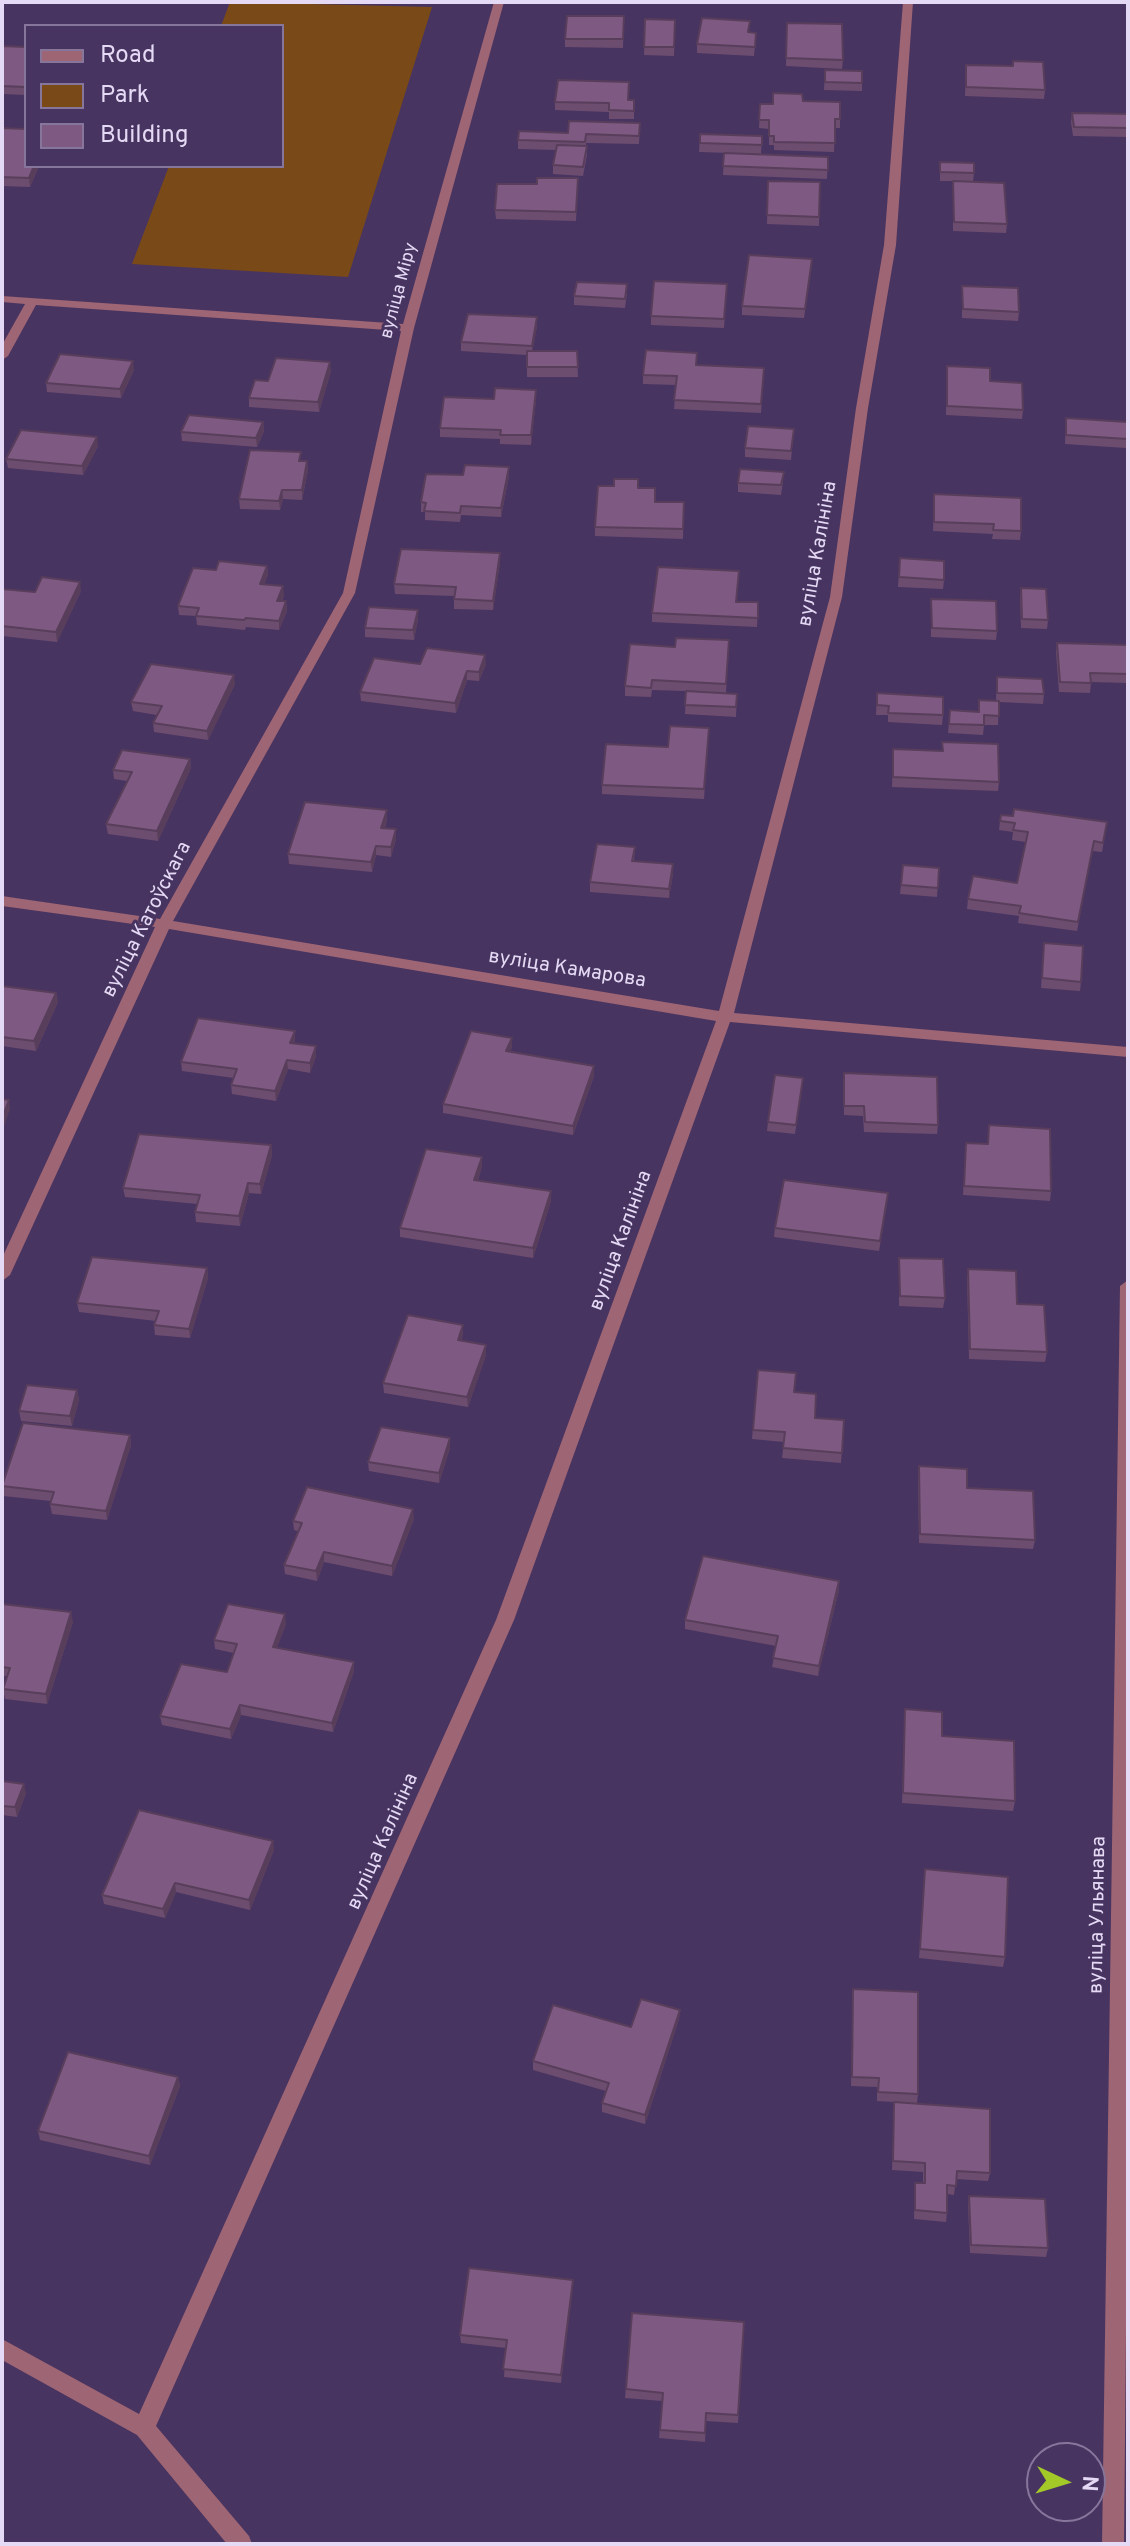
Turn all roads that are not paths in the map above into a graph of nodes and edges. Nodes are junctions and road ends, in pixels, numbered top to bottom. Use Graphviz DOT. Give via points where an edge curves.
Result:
graph roads {
  1 [pos="499,2"];
  2 [pos="908,2"];
  3 [pos="2,299"];
  4 [pos="32,302"];
  5 [pos="408,328"];
  6 [pos="2,356"];
  7 [pos="349,593"];
  8 [pos="2,901"];
  9 [pos="164,924"];
  10 [pos="725,1017"];
  11 [pos="1128,1052"];
  12 [pos="2,1275"];
  13 [pos="1128,1286"];
  14 [pos="2,2349"];
  15 [pos="144,2428"];
  16 [pos="241,2544"];
  17 [pos="1113,2544"];
  1 -- 5 [label="street, вуліца Міру"];
  2 -- 10 [label="street, вуліца Калініна" via="890,245 836,597"];
  3 -- 4 [label="street"];
  4 -- 5 [label="street"];
  4 -- 6 [label="street"];
  5 -- 7 [label="street, вуліца Міру"];
  7 -- 9 [label="street, вуліца Катоўскага"];
  8 -- 9 [label="street, вуліца Камарова"];
  9 -- 10 [label="street, вуліца Камарова"];
  9 -- 12 [label="street, вуліца Катоўскага"];
  10 -- 11 [label="street, вуліца Камарова"];
  10 -- 15 [label="street, вуліца Калініна" via="505,1620"];
  13 -- 17 [label="street, вуліца Ульянава"];
  14 -- 15 [label="street"];
  15 -- 16 [label="street"];
}
